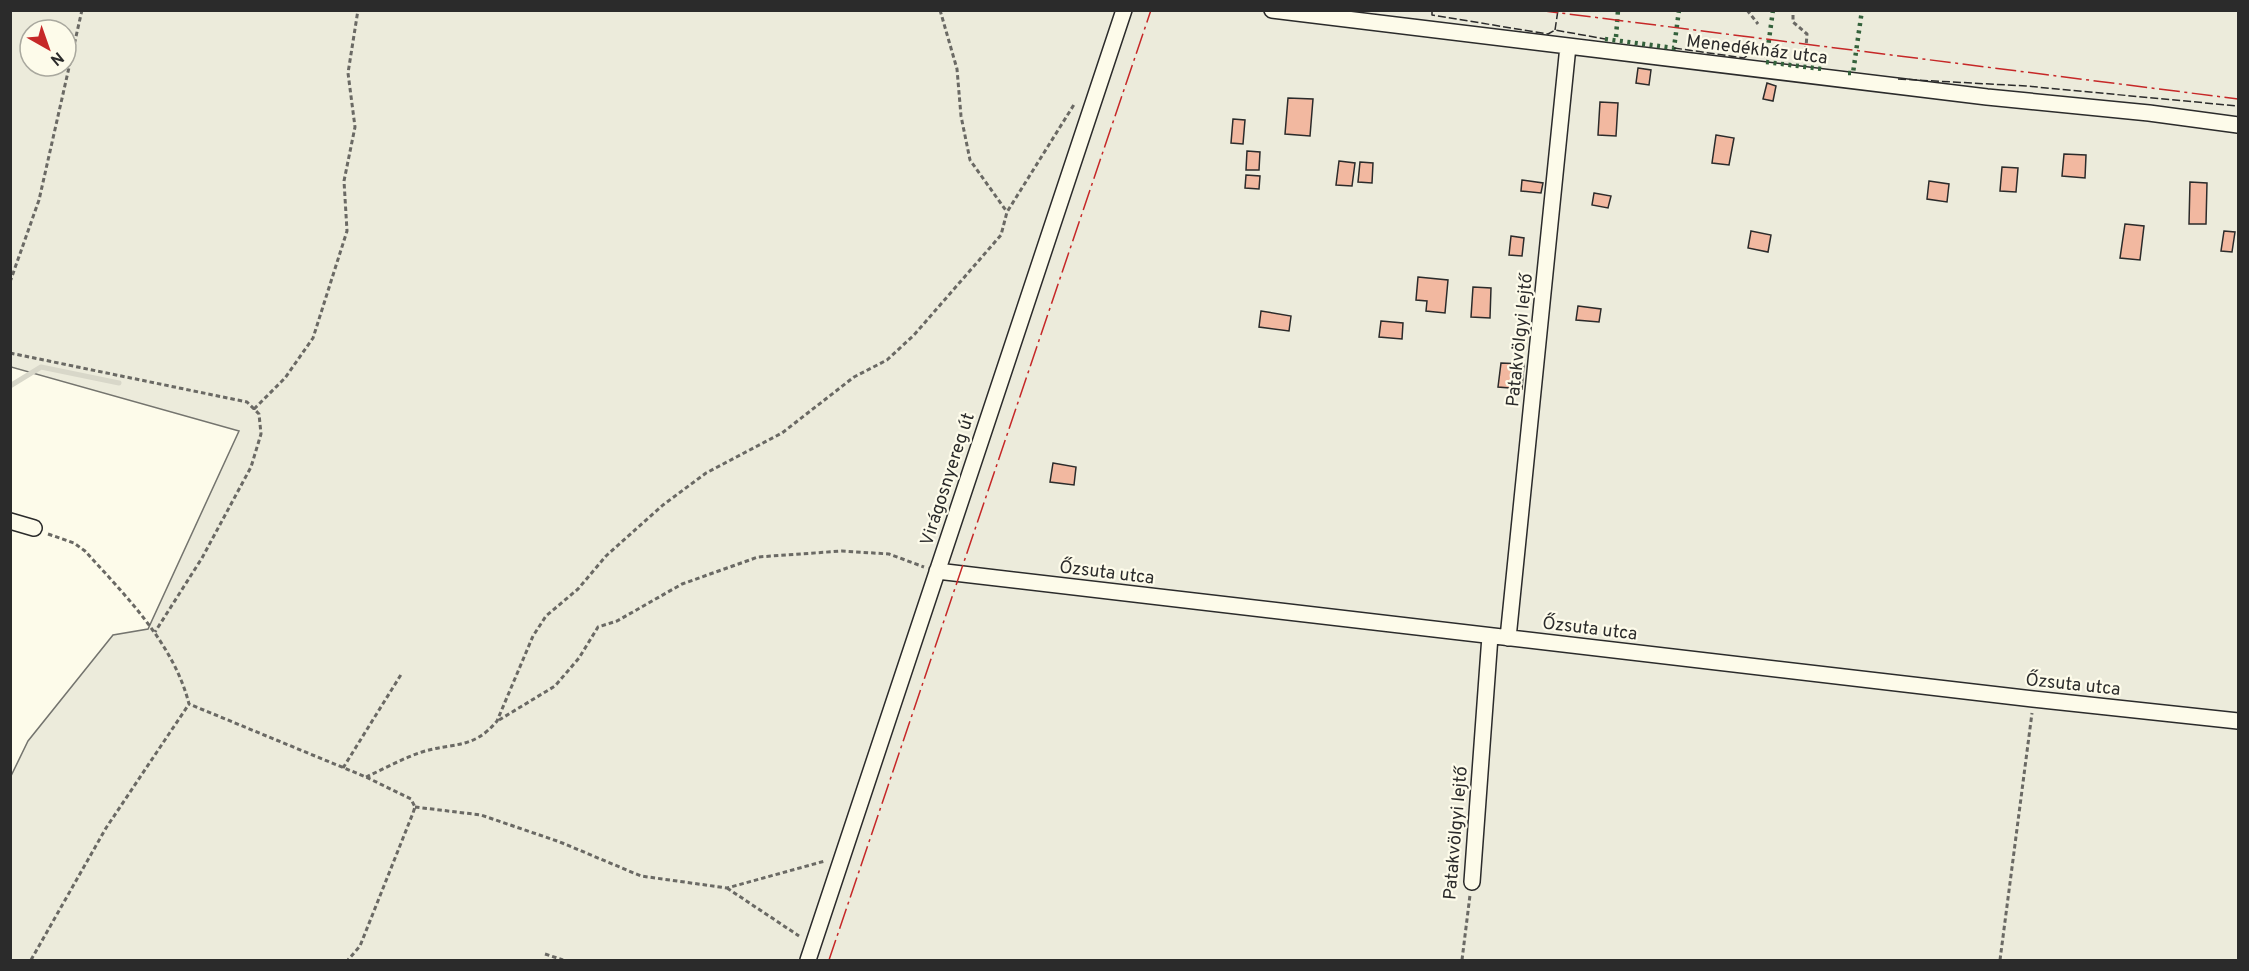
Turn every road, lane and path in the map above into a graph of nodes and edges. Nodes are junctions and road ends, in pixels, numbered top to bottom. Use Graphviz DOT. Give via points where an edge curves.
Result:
graph roads {
  1 [pos="82,10"];
  2 [pos="358,10"];
  3 [pos="940,10"];
  4 [pos="1124,10"];
  5 [pos="1272,10"];
  6 [pos="1747,10"];
  7 [pos="1793,15"];
  8 [pos="1758,24"];
  9 [pos="1568,46"];
  10 [pos="1803,75"];
  11 [pos="1076,100"];
  12 [pos="2238,125"];
  13 [pos="1007,212"];
  14 [pos="10,282"];
  15 [pos="10,353"];
  16 [pos="254,409"];
  17 [pos="10,521"];
  18 [pos="34,528"];
  19 [pos="937,571"];
  20 [pos="155,633"];
  21 [pos="1490,636"];
  22 [pos="1508,638"];
  23 [pos="402,673"];
  24 [pos="2033,699"];
  25 [pos="189,704"];
  26 [pos="497,721"];
  27 [pos="2238,721"];
  28 [pos="343,768"];
  29 [pos="366,777"];
  30 [pos="415,807"];
  31 [pos="843,855"];
  32 [pos="1472,882"];
  33 [pos="727,888"];
  34 [pos="813,945"];
  35 [pos="544,954"];
  36 [pos="31,960"];
  37 [pos="348,960"];
  38 [pos="562,960"];
  39 [pos="808,960"];
  40 [pos="1462,960"];
  41 [pos="2000,960"];
  1 -- 14 [label="path" via="39,200"];
  2 -- 16 [label="path" via="348,73 354,127 344,181 347,231 313,338 285,378"];
  3 -- 13 [label="path" via="957,69 970,160"];
  4 -- 19 [label="street, Virágosnyereg út"];
  5 -- 9 [label="street, Menedékház utca"];
  6 -- 8 [label="path"];
  7 -- 10 [label="path" via="1793,22 1807,34"];
  9 -- 10 [label="street, Menedékház utca"];
  9 -- 22 [label="street, Patakvölgyi lejtő"];
  10 -- 12 [label="street, Menedékház utca"];
  11 -- 13 [label="path"];
  13 -- 26 [label="path" via="1001,235 914,335 887,360 854,377 782,432 706,473 606,556 578,589 546,616 533,636"];
  15 -- 16 [label="path" via="247,402"];
  16 -- 20 [label="path" via="259,414 261,434 251,467 202,558"];
  17 -- 18 [label="street"];
  18 -- 20 [label="path" via="85,551"];
  19 -- 21 [label="street, Őzsuta utca"];
  19 -- 26 [label="path" via="889,554 842,551 758,557 682,584 617,621 598,627 555,686"];
  19 -- 31 [label="street, Virágosnyereg út"];
  20 -- 25 [label="path" via="171,656"];
  21 -- 22 [label="street, Őzsuta utca"];
  21 -- 32 [label="street, Patakvölgyi lejtő"];
  22 -- 24 [label="street, Őzsuta utca"];
  23 -- 28 [label="path"];
  24 -- 27 [label="street, Őzsuta utca"];
  24 -- 41 [label="path"];
  25 -- 28 [label="path"];
  25 -- 36 [label="path" via="106,828"];
  26 -- 29 [label="path" via="488,733 472,742 422,752"];
  28 -- 29 [label="path"];
  29 -- 30 [label="path" via="411,800"];
  30 -- 33 [label="path" via="481,815 641,876"];
  30 -- 37 [label="path" via="360,946"];
  31 -- 33 [label="path"];
  31 -- 34 [label="street, Virágosnyereg út"];
  32 -- 40 [label="path, Patakvölgyi lejtő"];
  33 -- 34 [label="path"];
  34 -- 39 [label="street, Virágosnyereg út"];
  35 -- 38 [label="path"];
}
